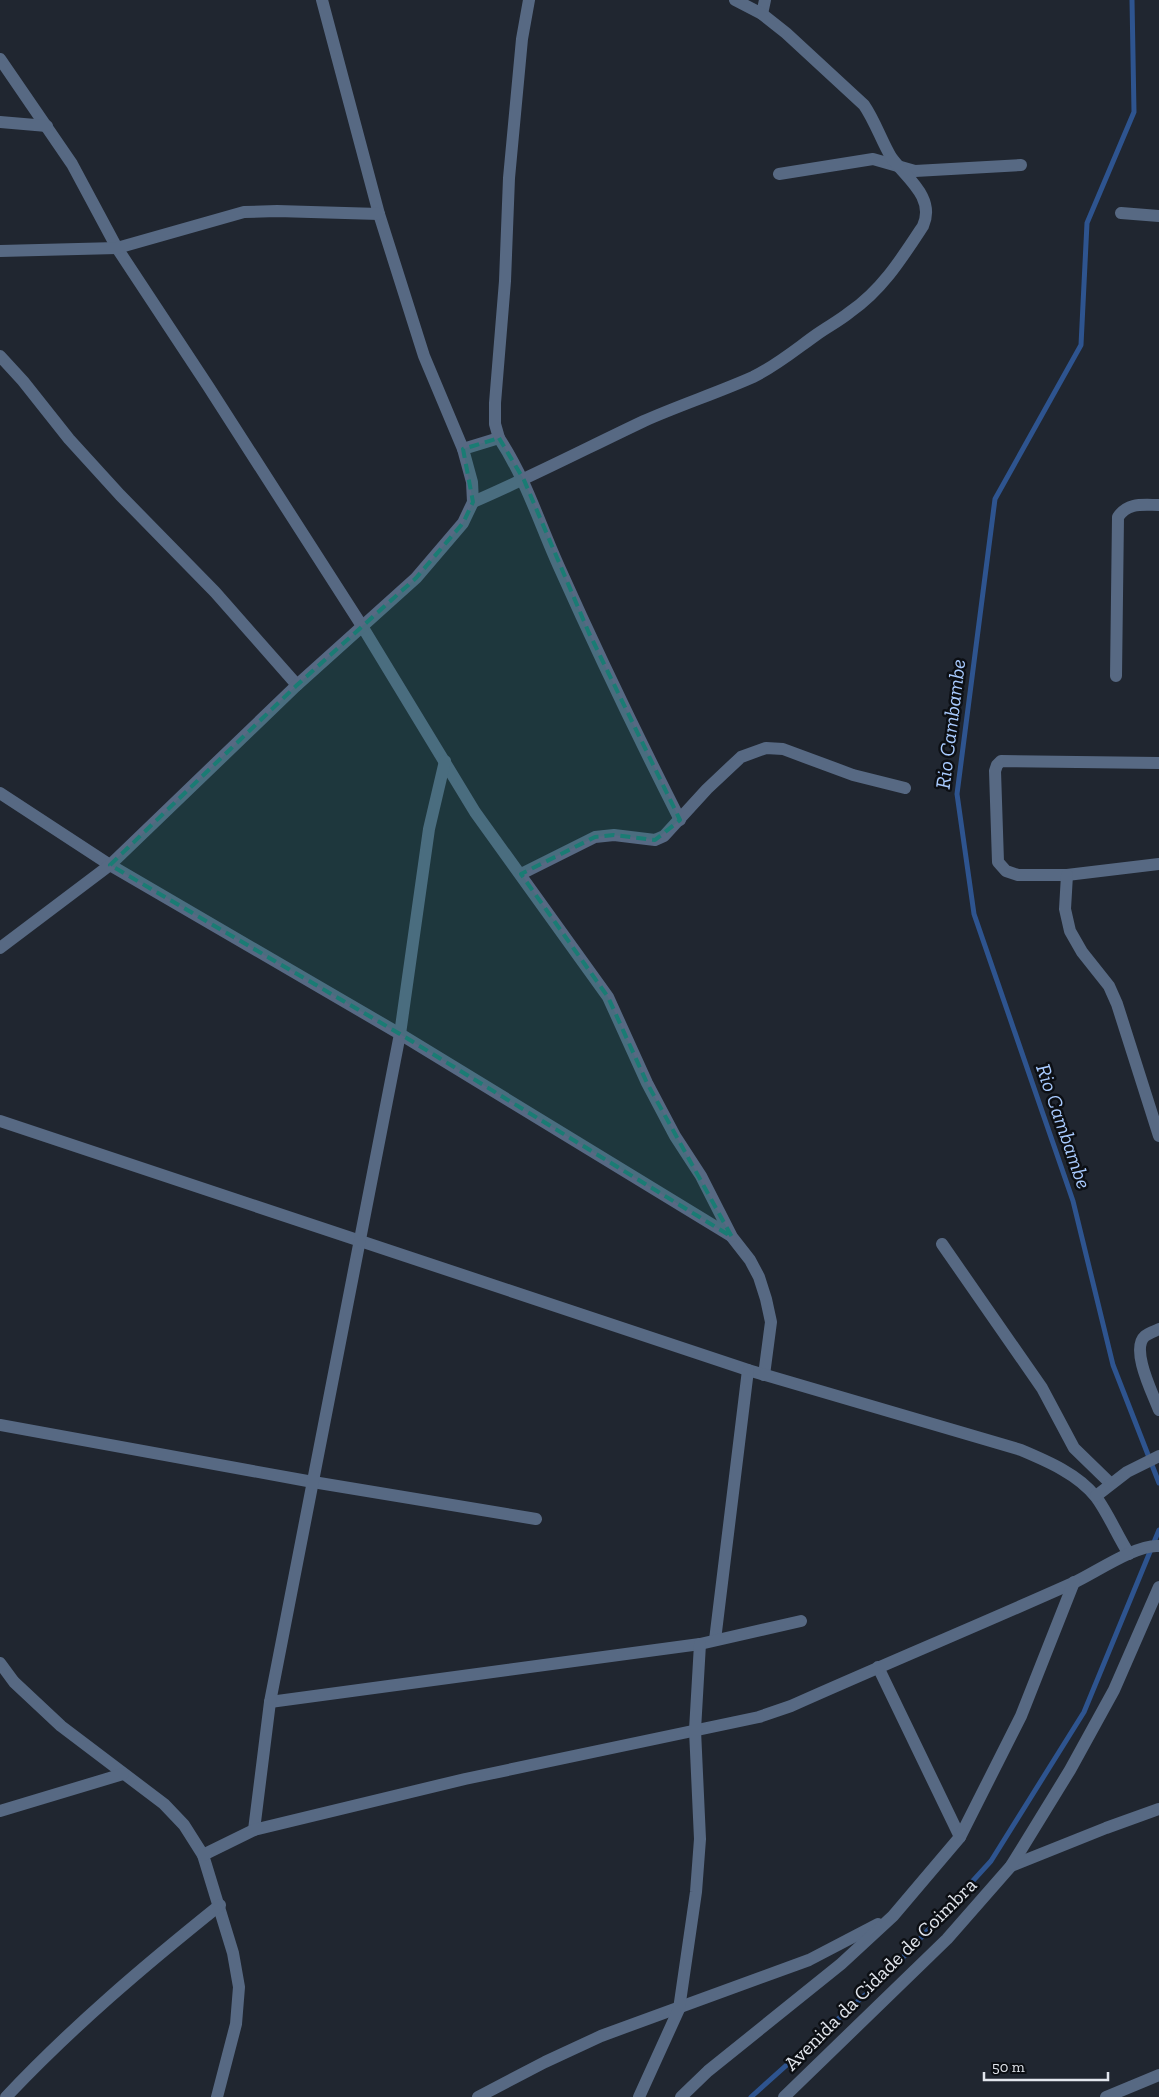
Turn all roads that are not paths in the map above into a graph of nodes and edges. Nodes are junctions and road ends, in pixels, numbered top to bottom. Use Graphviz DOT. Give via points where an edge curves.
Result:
graph roads {
  1 [pos="322,0"];
  2 [pos="530,0"];
  3 [pos="735,0"];
  4 [pos="765,0"];
  5 [pos="762,14"];
  6 [pos="0,60"];
  7 [pos="0,122"];
  8 [pos="47,126"];
  9 [pos="1021,165"];
  10 [pos="901,168"];
  11 [pos="780,174"];
  12 [pos="379,214"];
  13 [pos="1121,214"];
  14 [pos="1159,216"];
  15 [pos="117,248"];
  16 [pos="0,251"];
  17 [pos="0,356"];
  18 [pos="499,438"];
  19 [pos="462,449"];
  20 [pos="524,480"];
  21 [pos="473,502"];
  22 [pos="1159,505"];
  23 [pos="362,626"];
  24 [pos="1116,676"];
  25 [pos="297,685"];
  26 [pos="445,761"];
  27 [pos="1159,763"];
  28 [pos="904,788"];
  29 [pos="0,793"];
  30 [pos="680,820"];
  31 [pos="1159,864"];
  32 [pos="110,865"];
  33 [pos="521,874"];
  34 [pos="1066,875"];
  35 [pos="0,948"];
  36 [pos="400,1034"];
  37 [pos="0,1122"];
  38 [pos="1159,1136"];
  39 [pos="732,1236"];
  40 [pos="359,1242"];
  41 [pos="942,1244"];
  42 [pos="1159,1329"];
  43 [pos="748,1370"];
  44 [pos="764,1375"];
  45 [pos="1159,1410"];
  46 [pos="0,1425"];
  47 [pos="1159,1456"];
  48 [pos="314,1482"];
  49 [pos="1110,1483"];
  50 [pos="1096,1496"];
  51 [pos="536,1519"];
  52 [pos="1159,1546"];
  53 [pos="1129,1554"];
  54 [pos="1074,1582"];
  55 [pos="1159,1587"];
  56 [pos="801,1621"];
  57 [pos="715,1640"];
  58 [pos="700,1644"];
  59 [pos="0,1663"];
  60 [pos="878,1667"];
  61 [pos="270,1702"];
  62 [pos="695,1730"];
  63 [pos="123,1774"];
  64 [pos="1159,1809"];
  65 [pos="0,1811"];
  66 [pos="254,1830"];
  67 [pos="960,1837"];
  68 [pos="204,1855"];
  69 [pos="1011,1866"];
  70 [pos="220,1905"];
  71 [pos="893,1916"];
  72 [pos="679,2009"];
  73 [pos="1159,2075"];
  74 [pos="6,2097"];
  75 [pos="217,2097"];
  76 [pos="478,2097"];
  77 [pos="639,2097"];
  78 [pos="681,2097"];
  79 [pos="784,2097"];
  80 [pos="1106,2097"];
  1 -- 12 [label="street"];
  2 -- 18 [label="street" via="522,39 509,178 495,403"];
  3 -- 5 [label="street"];
  4 -- 5 [label="street"];
  5 -- 10 [label="street" via="864,105"];
  6 -- 8 [label="street"];
  7 -- 8 [label="street"];
  8 -- 15 [label="street" via="72,164"];
  9 -- 10 [label="street" via="915,171"];
  10 -- 11 [label="street" via="873,159"];
  10 -- 20 [label="street" via="915,182 921,194 926,220 897,266 851,312 766,370 599,442"];
  12 -- 15 [label="street" via="244,212"];
  12 -- 19 [label="street" via="424,356"];
  13 -- 14 [label="street"];
  15 -- 16 [label="street"];
  15 -- 23 [label="street"];
  17 -- 25 [label="street" via="75,446 215,592"];
  18 -- 19 [label="street"];
  18 -- 20 [label="street"];
  19 -- 21 [label="street" via="472,482"];
  20 -- 21 [label="street"];
  20 -- 30 [label="street" via="578,609"];
  21 -- 23 [label="street" via="463,523 416,578"];
  22 -- 24 [label="street" via="1131,506 1118,517"];
  23 -- 25 [label="street"];
  23 -- 26 [label="street"];
  25 -- 32 [label="street"];
  26 -- 33 [label="street" via="475,812"];
  26 -- 36 [label="street" via="429,828"];
  27 -- 34 [label="street" via="1001,761 996,765 998,862 1006,871 1018,876"];
  28 -- 30 [label="street" via="853,775 783,749 766,748 741,757"];
  29 -- 32 [label="street"];
  30 -- 33 [label="street" via="656,840 614,835 594,837"];
  31 -- 34 [label="street"];
  32 -- 35 [label="street"];
  32 -- 36 [label="street"];
  33 -- 39 [label="street" via="608,997 647,1082"];
  34 -- 38 [label="street" via="1065,909 1070,931 1109,986 1117,1004"];
  36 -- 39 [label="street"];
  36 -- 40 [label="street"];
  37 -- 40 [label="street"];
  39 -- 44 [label="street" via="750,1260 766,1299 771,1322"];
  40 -- 43 [label="street"];
  40 -- 48 [label="street"];
  41 -- 49 [label="street" via="1042,1388 1074,1448"];
  42 -- 45 [label="street" via="1144,1337 1139,1347 1141,1362"];
  43 -- 44 [label="street"];
  43 -- 57 [label="street"];
  44 -- 50 [label="street" via="1021,1450 1052,1463"];
  46 -- 48 [label="street"];
  47 -- 49 [label="street"];
  48 -- 51 [label="street"];
  48 -- 61 [label="street"];
  49 -- 50 [label="street"];
  50 -- 53 [label="street"];
  52 -- 53 [label="street" via="1150,1545"];
  53 -- 54 [label="street"];
  54 -- 60 [label="street"];
  54 -- 67 [label="street" via="1022,1716"];
  55 -- 69 [label="street, Avenida da Cidade de Coimbra" via="1114,1690"];
  56 -- 57 [label="street"];
  57 -- 58 [label="street"];
  58 -- 61 [label="street"];
  58 -- 62 [label="street"];
  59 -- 63 [label="street" via="14,1682 61,1726"];
  60 -- 62 [label="street" via="791,1706 732,1724"];
  60 -- 67 [label="street"];
  61 -- 66 [label="street"];
  62 -- 66 [label="street" via="465,1779"];
  62 -- 72 [label="street" via="700,1839 696,1892"];
  63 -- 65 [label="street"];
  63 -- 68 [label="street" via="164,1804 184,1825"];
  64 -- 69 [label="street"];
  66 -- 68 [label="street"];
  67 -- 71 [label="street"];
  68 -- 70 [label="street"];
  69 -- 79 [label="street, Avenida da Cidade de Coimbra" via="947,1939"];
  70 -- 74 [label="street" via="125,1982"];
  70 -- 75 [label="street" via="239,1987 236,2024"];
  71 -- 72 [label="street" via="809,1960"];
  71 -- 78 [label="street" via="841,1964 708,2070"];
  72 -- 76 [label="street" via="601,2036"];
  72 -- 77 [label="street"];
  73 -- 80 [label="street"];
}
